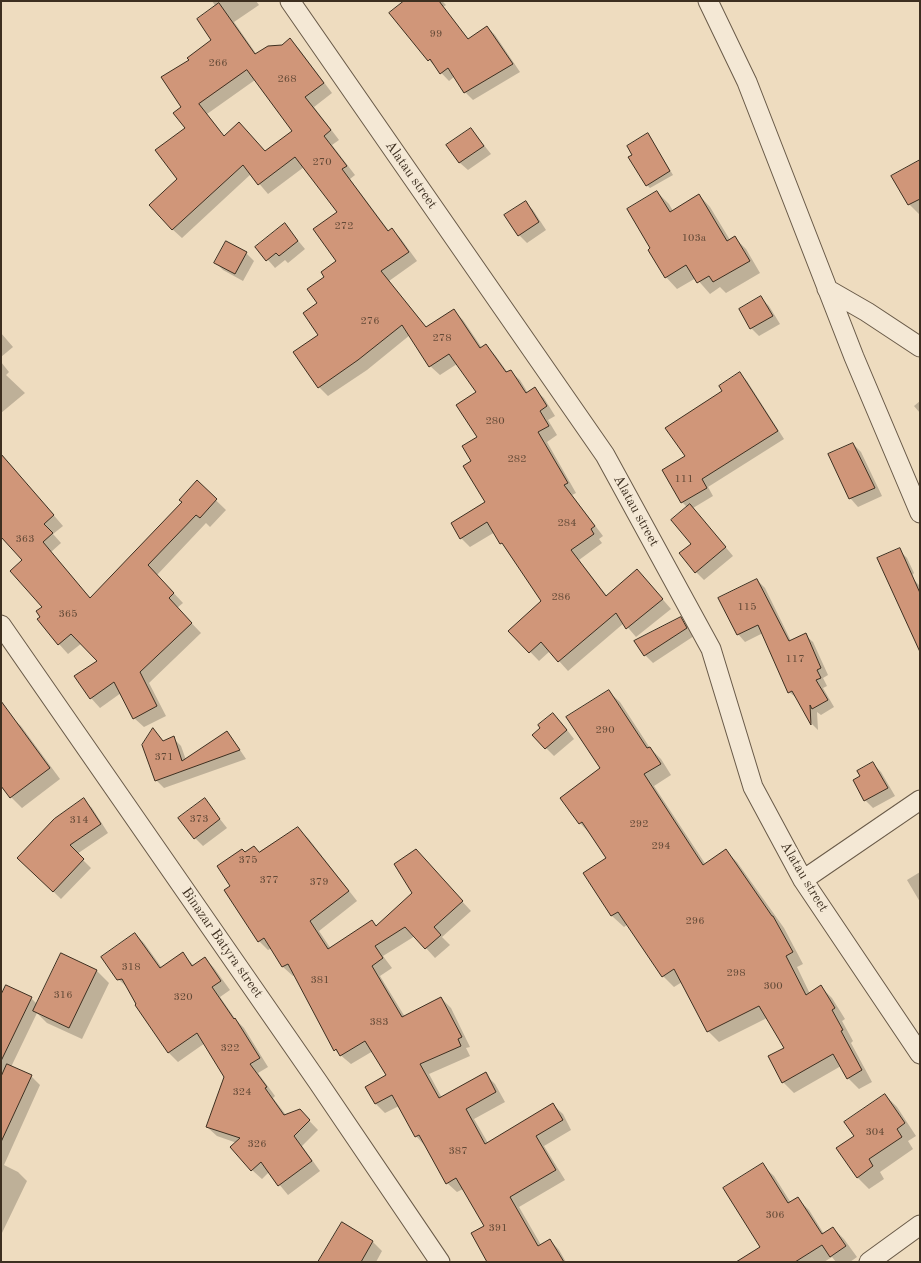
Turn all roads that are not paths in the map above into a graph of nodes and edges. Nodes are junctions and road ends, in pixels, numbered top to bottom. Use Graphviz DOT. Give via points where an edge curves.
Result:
graph roads {
  1 [pos="290,1"];
  2 [pos="708,1"];
  3 [pos="827,289"];
  4 [pos="920,347"];
  5 [pos="920,513"];
  6 [pos="1,625"];
  7 [pos="920,800"];
  8 [pos="803,880"];
  9 [pos="920,1054"];
  10 [pos="920,1225"];
  11 [pos="440,1262"];
  12 [pos="869,1262"];
  1 -- 8 [label="street, Alatau street" via="605,455 711,649 753,787"];
  2 -- 3 [label="street" via="747,82"];
  3 -- 4 [label="street"];
  3 -- 5 [label="street"];
  6 -- 11 [label="street, Binazar Batyra street"];
  7 -- 8 [label="street"];
  8 -- 9 [label="street, Alatau street"];
  10 -- 12 [label="street"];
}
